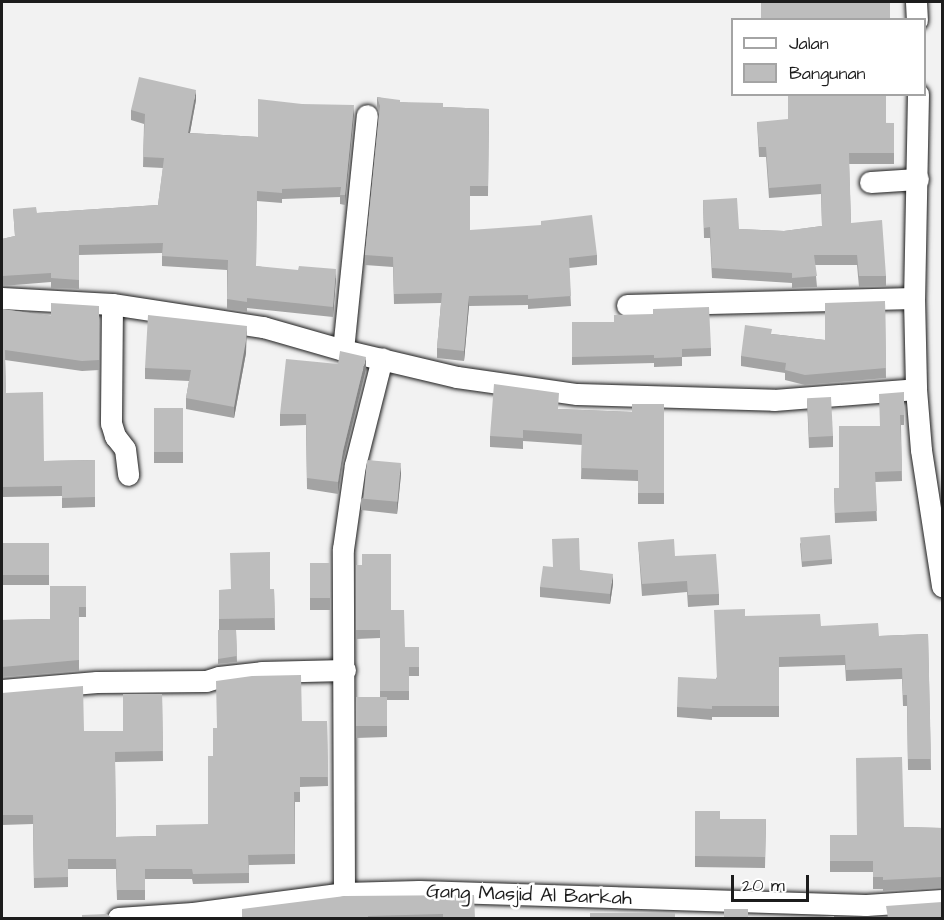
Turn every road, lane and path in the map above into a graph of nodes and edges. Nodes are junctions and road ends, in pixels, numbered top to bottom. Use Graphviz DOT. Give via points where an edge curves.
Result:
graph roads {
  1 [pos="916,2"];
  2 [pos="917,18"];
  3 [pos="918,96"];
  4 [pos="367,115"];
  5 [pos="918,179"];
  6 [pos="870,182"];
  7 [pos="2,298"];
  8 [pos="914,298"];
  9 [pos="112,303"];
  10 [pos="627,305"];
  11 [pos="344,350"];
  12 [pos="382,358"];
  13 [pos="916,389"];
  14 [pos="128,475"];
  15 [pos="942,586"];
  16 [pos="345,670"];
  17 [pos="2,690"];
  18 [pos="344,893"];
  19 [pos="942,900"];
  20 [pos="279,910"];
  21 [pos="118,918"];
  1 -- 2 [label="street"];
  3 -- 5 [label="street"];
  4 -- 11 [label="street"];
  5 -- 6 [label="street"];
  5 -- 8 [label="street"];
  7 -- 9 [label="street"];
  8 -- 10 [label="street"];
  8 -- 13 [label="street"];
  9 -- 11 [label="street" via="262,327"];
  9 -- 14 [label="street" via="111,423 125,449"];
  11 -- 12 [label="street"];
  12 -- 13 [label="street" via="457,377 578,394 774,400"];
  12 -- 16 [label="street" via="347,508"];
  13 -- 15 [label="street" via="921,450"];
  16 -- 17 [label="street"];
  16 -- 18 [label="street"];
  18 -- 19 [label="street, Gang Masjid Al Barkah" via="419,891 866,905"];
  18 -- 20 [label="street, Gang Masjid Al Barkah"];
  20 -- 21 [label="street, Gang Masjid Al Barkah"];
}
